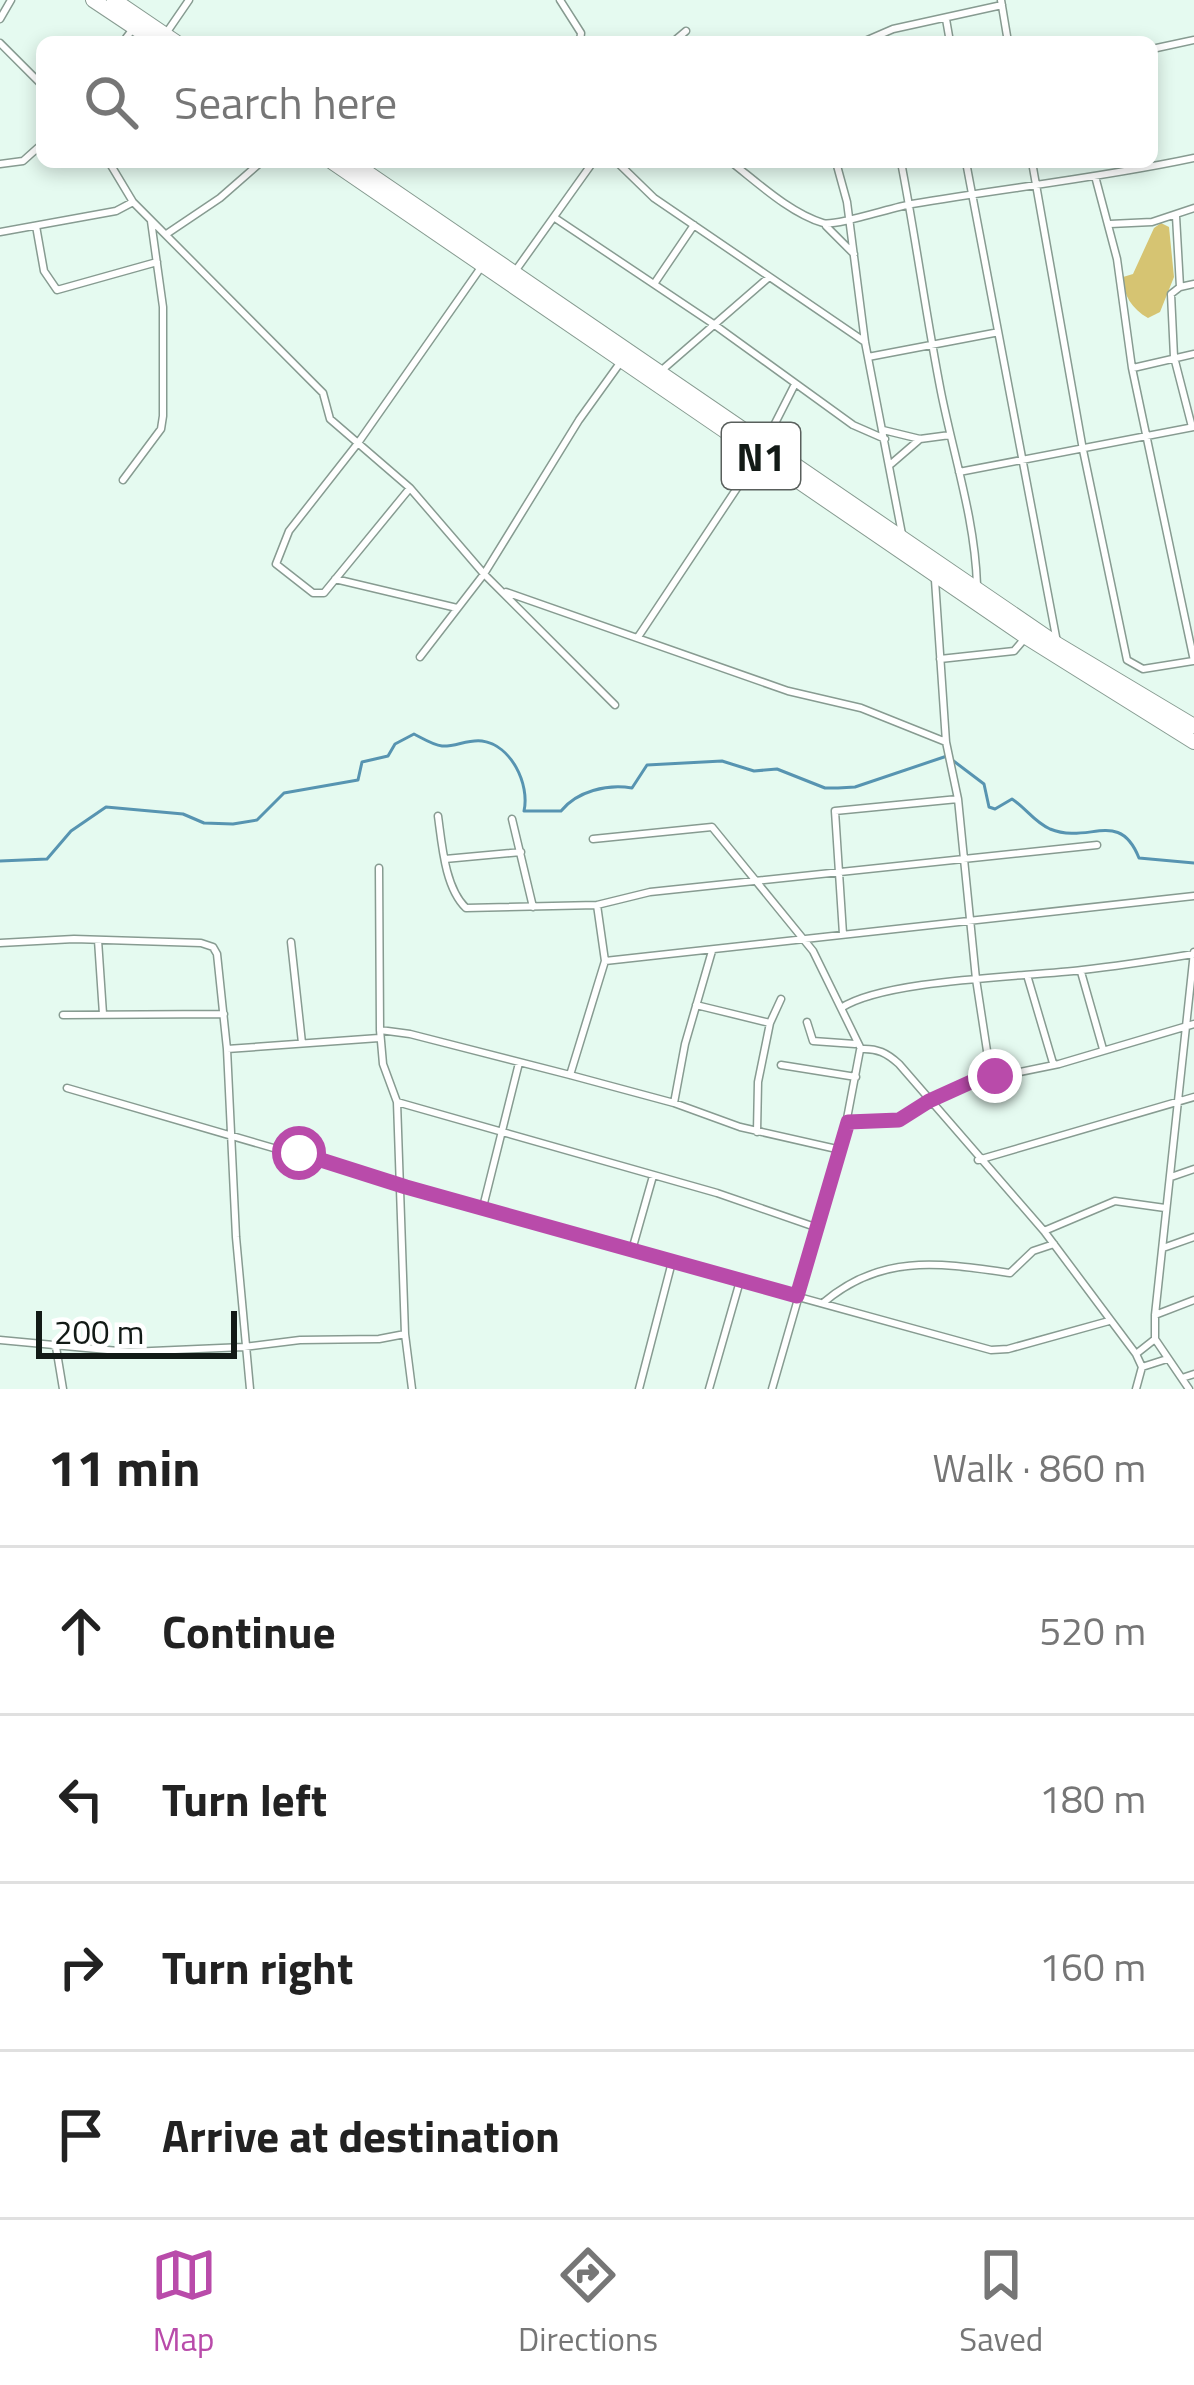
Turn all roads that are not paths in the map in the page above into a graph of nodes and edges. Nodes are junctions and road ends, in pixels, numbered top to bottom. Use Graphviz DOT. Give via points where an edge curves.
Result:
graph roads {
  1 [pos="11,0"];
  2 [pos="93,0"];
  3 [pos="115,0"];
  4 [pos="189,0"];
  5 [pos="560,0"];
  6 [pos="1002,3"];
  7 [pos="0,19"];
  8 [pos="946,19"];
  9 [pos="134,27"];
  10 [pos="686,31"];
  11 [pos="127,36"];
  12 [pos="155,36"];
  13 [pos="159,36"];
  14 [pos="166,36"];
  15 [pos="581,36"];
  16 [pos="680,36"];
  17 [pos="876,36"];
  18 [pos="949,36"];
  19 [pos="1007,36"];
  20 [pos="1194,40"];
  21 [pos="0,43"];
  22 [pos="1158,48"];
  23 [pos="36,79"];
  24 [pos="36,149"];
  25 [pos="1194,158"];
  26 [pos="0,164"];
  27 [pos="1158,165"];
  28 [pos="113,168"];
  29 [pos="254,168"];
  30 [pos="341,168"];
  31 [pos="360,168"];
  32 [pos="589,168"];
  33 [pos="622,168"];
  34 [pos="740,168"];
  35 [pos="837,168"];
  36 [pos="902,168"];
  37 [pos="967,168"];
  38 [pos="1033,168"];
  39 [pos="1139,168"];
  40 [pos="1095,176"];
  41 [pos="1037,185"];
  42 [pos="973,195"];
  43 [pos="133,202"];
  44 [pos="909,204"];
  45 [pos="1194,208"];
  46 [pos="1175,216"];
  47 [pos="151,217"];
  48 [pos="555,218"];
  49 [pos="850,219"];
  50 [pos="824,224"];
  51 [pos="1109,224"];
  52 [pos="694,225"];
  53 [pos="36,226"];
  54 [pos="0,232"];
  55 [pos="168,233"];
  56 [pos="854,254"];
  57 [pos="157,262"];
  58 [pos="482,266"];
  59 [pos="510,277"];
  60 [pos="768,278"];
  61 [pos="654,284"];
  62 [pos="1194,284"];
  63 [pos="1180,287"];
  64 [pos="712,323"];
  65 [pos="996,332"];
  66 [pos="865,342"];
  67 [pos="933,345"];
  68 [pos="1194,354"];
  69 [pos="868,357"];
  70 [pos="1174,357"];
  71 [pos="622,360"];
  72 [pos="1132,368"];
  73 [pos="655,377"];
  74 [pos="794,386"];
  75 [pos="1193,427"];
  76 [pos="884,434"];
  77 [pos="950,435"];
  78 [pos="1147,435"];
  79 [pos="920,439"];
  80 [pos="358,443"];
  81 [pos="762,449"];
  82 [pos="1083,450"];
  83 [pos="1022,462"];
  84 [pos="891,464"];
  85 [pos="959,472"];
  86 [pos="123,481"];
  87 [pos="410,488"];
  88 [pos="901,543"];
  89 [pos="484,574"];
  90 [pos="934,574"];
  91 [pos="335,578"];
  92 [pos="977,589"];
  93 [pos="502,591"];
  94 [pos="457,608"];
  95 [pos="638,637"];
  96 [pos="1025,637"];
  97 [pos="1058,644"];
  98 [pos="420,657"];
  99 [pos="940,659"];
  100 [pos="1194,661"];
  101 [pos="615,705"];
  102 [pos="1194,726"];
  103 [pos="946,742"];
  104 [pos="1194,742"];
  105 [pos="958,799"];
  106 [pos="438,816"];
  107 [pos="512,818"];
  108 [pos="593,839"];
  109 [pos="1096,845"];
  110 [pos="521,852"];
  111 [pos="964,858"];
  112 [pos="445,859"];
  113 [pos="379,868"];
  114 [pos="842,870"];
  115 [pos="756,880"];
  116 [pos="1194,896"];
  117 [pos="597,905"];
  118 [pos="533,907"];
  119 [pos="970,920"];
  120 [pos="844,934"];
  121 [pos="804,938"];
  122 [pos="98,940"];
  123 [pos="291,942"];
  124 [pos="0,943"];
  125 [pos="712,951"];
  126 [pos="1194,953"];
  127 [pos="604,961"];
  128 [pos="1080,970"];
  129 [pos="1028,975"];
  130 [pos="976,979"];
  131 [pos="781,1000"];
  132 [pos="696,1005"];
  133 [pos="841,1008"];
  134 [pos="224,1014"];
  135 [pos="63,1015"];
  136 [pos="103,1015"];
  137 [pos="807,1022"];
  138 [pos="770,1023"];
  139 [pos="1190,1025"];
  140 [pos="380,1034"];
  141 [pos="302,1043"];
  142 [pos="858,1047"];
  143 [pos="227,1049"];
  144 [pos="1103,1049"];
  145 [pos="519,1063"];
  146 [pos="1054,1064"];
  147 [pos="782,1065"];
  148 [pos="570,1075"];
  149 [pos="856,1077"];
  150 [pos="991,1077"];
  151 [pos="67,1088"];
  152 [pos="1194,1097"];
  153 [pos="929,1101"];
  154 [pos="397,1102"];
  155 [pos="1178,1102"];
  156 [pos="674,1103"];
  157 [pos="848,1122"];
  158 [pos="500,1130"];
  159 [pos="757,1132"];
  160 [pos="234,1135"];
  161 [pos="841,1150"];
  162 [pos="979,1160"];
  163 [pos="1194,1169"];
  164 [pos="653,1176"];
  165 [pos="1171,1177"];
  166 [pos="397,1184"];
  167 [pos="483,1207"];
  168 [pos="1166,1208"];
  169 [pos="818,1228"];
  170 [pos="1044,1231"];
  171 [pos="1194,1237"];
  172 [pos="1054,1244"];
  173 [pos="1163,1248"];
  174 [pos="632,1250"];
  175 [pos="673,1262"];
  176 [pos="740,1281"];
  177 [pos="797,1296"];
  178 [pos="1194,1300"];
  179 [pos="823,1303"];
  180 [pos="1155,1315"];
  181 [pos="1108,1321"];
  182 [pos="404,1334"];
  183 [pos="0,1340"];
  184 [pos="1154,1340"];
  185 [pos="56,1347"];
  186 [pos="244,1347"];
  187 [pos="1136,1354"];
  188 [pos="1167,1359"];
  189 [pos="1142,1367"];
  190 [pos="1194,1374"];
  191 [pos="1182,1378"];
  192 [pos="63,1389"];
  193 [pos="250,1389"];
  194 [pos="412,1389"];
  195 [pos="638,1389"];
  196 [pos="709,1389"];
  197 [pos="772,1389"];
  198 [pos="1136,1389"];
  199 [pos="1189,1389"];
  1 -- 7 [label="street"];
  2 -- 9 [label="highway"];
  3 -- 13 [label="highway"];
  4 -- 14 [label="street"];
  5 -- 15 [label="street"];
  6 -- 8 [label="street"];
  6 -- 19 [label="street"];
  8 -- 17 [label="street"];
  8 -- 18 [label="street"];
  9 -- 11 [label="street"];
  9 -- 12 [label="highway"];
  10 -- 16 [label="street"];
  20 -- 22 [label="street"];
  21 -- 23 [label="street"];
  24 -- 26 [label="street"];
  25 -- 27 [label="street"];
  28 -- 43 [label="street"];
  29 -- 55 [label="street"];
  30 -- 58 [label="highway, N1"];
  31 -- 59 [label="highway, N1"];
  32 -- 48 [label="street"];
  33 -- 52 [label="street"];
  34 -- 50 [label="street"];
  35 -- 49 [label="street"];
  36 -- 44 [label="street"];
  37 -- 42 [label="street"];
  38 -- 41 [label="street"];
  39 -- 40 [label="street"];
  40 -- 41 [label="street"];
  40 -- 51 [label="street"];
  41 -- 42 [label="street"];
  41 -- 82 [label="street"];
  42 -- 44 [label="street"];
  42 -- 65 [label="street"];
  43 -- 47 [label="street"];
  43 -- 53 [label="street"];
  44 -- 49 [label="street"];
  44 -- 67 [label="street"];
  45 -- 46 [label="street"];
  46 -- 51 [label="street"];
  46 -- 63 [label="street"];
  47 -- 55 [label="street"];
  47 -- 57 [label="street"];
  48 -- 59 [label="street"];
  48 -- 61 [label="street"];
  49 -- 50 [label="street"];
  49 -- 56 [label="street"];
  50 -- 56 [label="street"];
  51 -- 72 [label="street"];
  52 -- 60 [label="street"];
  52 -- 61 [label="street"];
  53 -- 54 [label="street"];
  53 -- 57 [label="street" via="44,271 57,290"];
  55 -- 80 [label="street" via="323,393 330,419"];
  56 -- 66 [label="street"];
  57 -- 86 [label="street" via="163,416"];
  58 -- 59 [label="highway, N1"];
  58 -- 80 [label="street"];
  59 -- 71 [label="highway, N1"];
  59 -- 73 [label="highway, N1"];
  60 -- 64 [label="street"];
  60 -- 66 [label="street"];
  61 -- 64 [label="street"];
  62 -- 63 [label="street"];
  63 -- 70 [label="street" via="1172,294"];
  64 -- 73 [label="street"];
  64 -- 74 [label="street"];
  65 -- 67 [label="street"];
  65 -- 83 [label="street"];
  66 -- 69 [label="street"];
  67 -- 69 [label="street"];
  67 -- 77 [label="street"];
  68 -- 70 [label="street"];
  69 -- 76 [label="street"];
  70 -- 72 [label="street"];
  70 -- 75 [label="street"];
  71 -- 73 [label="highway, N1"];
  71 -- 89 [label="street"];
  72 -- 78 [label="street"];
  73 -- 81 [label="highway, N1"];
  74 -- 76 [label="street" via="853,425"];
  74 -- 81 [label="street"];
  75 -- 78 [label="street"];
  76 -- 79 [label="street"];
  76 -- 84 [label="street"];
  77 -- 79 [label="street"];
  77 -- 85 [label="street"];
  78 -- 82 [label="street"];
  78 -- 100 [label="street"];
  79 -- 84 [label="street"];
  80 -- 87 [label="street"];
  80 -- 91 [label="street" via="275,560 319,595"];
  81 -- 88 [label="highway, N1"];
  81 -- 95 [label="street"];
  82 -- 83 [label="street"];
  82 -- 100 [label="street" via="1126,660 1143,669"];
  83 -- 85 [label="street"];
  83 -- 97 [label="street"];
  84 -- 88 [label="street"];
  85 -- 92 [label="street"];
  87 -- 89 [label="street"];
  87 -- 91 [label="street"];
  88 -- 90 [label="highway, N1"];
  88 -- 92 [label="highway, N1"];
  89 -- 93 [label="street"];
  89 -- 94 [label="street"];
  90 -- 96 [label="highway, N1"];
  90 -- 99 [label="street"];
  91 -- 94 [label="street"];
  92 -- 97 [label="highway, N1"];
  93 -- 95 [label="street"];
  93 -- 101 [label="street"];
  94 -- 98 [label="street"];
  95 -- 103 [label="street"];
  96 -- 99 [label="street" via="1014,651"];
  96 -- 104 [label="highway, N1"];
  97 -- 102 [label="highway, N1"];
  99 -- 103 [label="street"];
  103 -- 105 [label="street"];
  105 -- 111 [label="street"];
  105 -- 114 [label="street" via="835,811"];
  106 -- 112 [label="street"];
  107 -- 110 [label="street"];
  108 -- 115 [label="street" via="712,827"];
  109 -- 111 [label="street"];
  110 -- 112 [label="street"];
  110 -- 118 [label="street"];
  111 -- 114 [label="street"];
  111 -- 119 [label="street"];
  112 -- 118 [label="street" via="463,907"];
  113 -- 140 [label="street"];
  114 -- 115 [label="street"];
  114 -- 120 [label="street"];
  115 -- 117 [label="street"];
  115 -- 121 [label="street"];
  116 -- 119 [label="street"];
  117 -- 118 [label="street"];
  117 -- 127 [label="street"];
  119 -- 120 [label="street"];
  119 -- 130 [label="street"];
  120 -- 121 [label="street"];
  121 -- 125 [label="street"];
  121 -- 133 [label="street"];
  122 -- 124 [label="street"];
  122 -- 134 [label="street" via="213,947"];
  122 -- 136 [label="street"];
  123 -- 141 [label="street"];
  125 -- 127 [label="street"];
  125 -- 132 [label="street"];
  126 -- 128 [label="street"];
  126 -- 139 [label="street"];
  127 -- 148 [label="street"];
  128 -- 129 [label="street"];
  128 -- 144 [label="street"];
  129 -- 130 [label="street"];
  129 -- 146 [label="street"];
  130 -- 133 [label="street" via="862,997"];
  130 -- 150 [label="street"];
  131 -- 138 [label="street"];
  132 -- 138 [label="street"];
  132 -- 156 [label="street"];
  133 -- 142 [label="street"];
  134 -- 136 [label="street"];
  134 -- 143 [label="street"];
  135 -- 136 [label="street"];
  137 -- 142 [label="street" via="812,1042"];
  138 -- 159 [label="street"];
  139 -- 144 [label="street"];
  139 -- 155 [label="street"];
  140 -- 141 [label="street"];
  140 -- 145 [label="street" via="410,1034"];
  140 -- 154 [label="street"];
  141 -- 143 [label="street"];
  142 -- 149 [label="street"];
  142 -- 153 [label="street" via="889,1055"];
  143 -- 160 [label="street"];
  144 -- 146 [label="street"];
  145 -- 148 [label="street"];
  145 -- 158 [label="street"];
  146 -- 150 [label="street"];
  147 -- 149 [label="street"];
  148 -- 156 [label="street"];
  149 -- 157 [label="street"];
  150 -- 153 [label="street"];
  151 -- 160 [label="street"];
  152 -- 155 [label="street"];
  153 -- 157 [label="street" via="899,1120"];
  153 -- 162 [label="street"];
  154 -- 158 [label="street"];
  154 -- 166 [label="street"];
  155 -- 162 [label="street"];
  155 -- 165 [label="street"];
  156 -- 159 [label="street"];
  157 -- 161 [label="street"];
  158 -- 164 [label="street"];
  158 -- 167 [label="street"];
  159 -- 161 [label="street"];
  160 -- 166 [label="street"];
  160 -- 186 [label="street"];
  161 -- 169 [label="street"];
  162 -- 170 [label="street"];
  163 -- 165 [label="street"];
  164 -- 169 [label="street"];
  164 -- 174 [label="street"];
  165 -- 168 [label="street"];
  166 -- 167 [label="street"];
  166 -- 182 [label="street"];
  167 -- 174 [label="street"];
  168 -- 170 [label="street" via="1115,1201"];
  168 -- 173 [label="street"];
  169 -- 177 [label="street"];
  170 -- 172 [label="street"];
  171 -- 173 [label="street"];
  172 -- 179 [label="street" via="1010,1273 906,1265 851,1280"];
  172 -- 181 [label="street"];
  173 -- 180 [label="street"];
  174 -- 175 [label="street"];
  175 -- 176 [label="street"];
  175 -- 195 [label="street"];
  176 -- 177 [label="street"];
  176 -- 196 [label="street"];
  177 -- 179 [label="street"];
  177 -- 197 [label="street"];
  178 -- 180 [label="street"];
  179 -- 181 [label="street" via="996,1351"];
  180 -- 184 [label="street"];
  181 -- 187 [label="street"];
  182 -- 186 [label="street"];
  182 -- 194 [label="street"];
  183 -- 185 [label="street"];
  184 -- 187 [label="street"];
  184 -- 188 [label="street"];
  185 -- 186 [label="street"];
  185 -- 192 [label="street"];
  186 -- 193 [label="street"];
  187 -- 189 [label="street"];
  188 -- 189 [label="street"];
  188 -- 191 [label="street"];
  189 -- 198 [label="street"];
  190 -- 191 [label="street"];
  191 -- 199 [label="street"];
}
